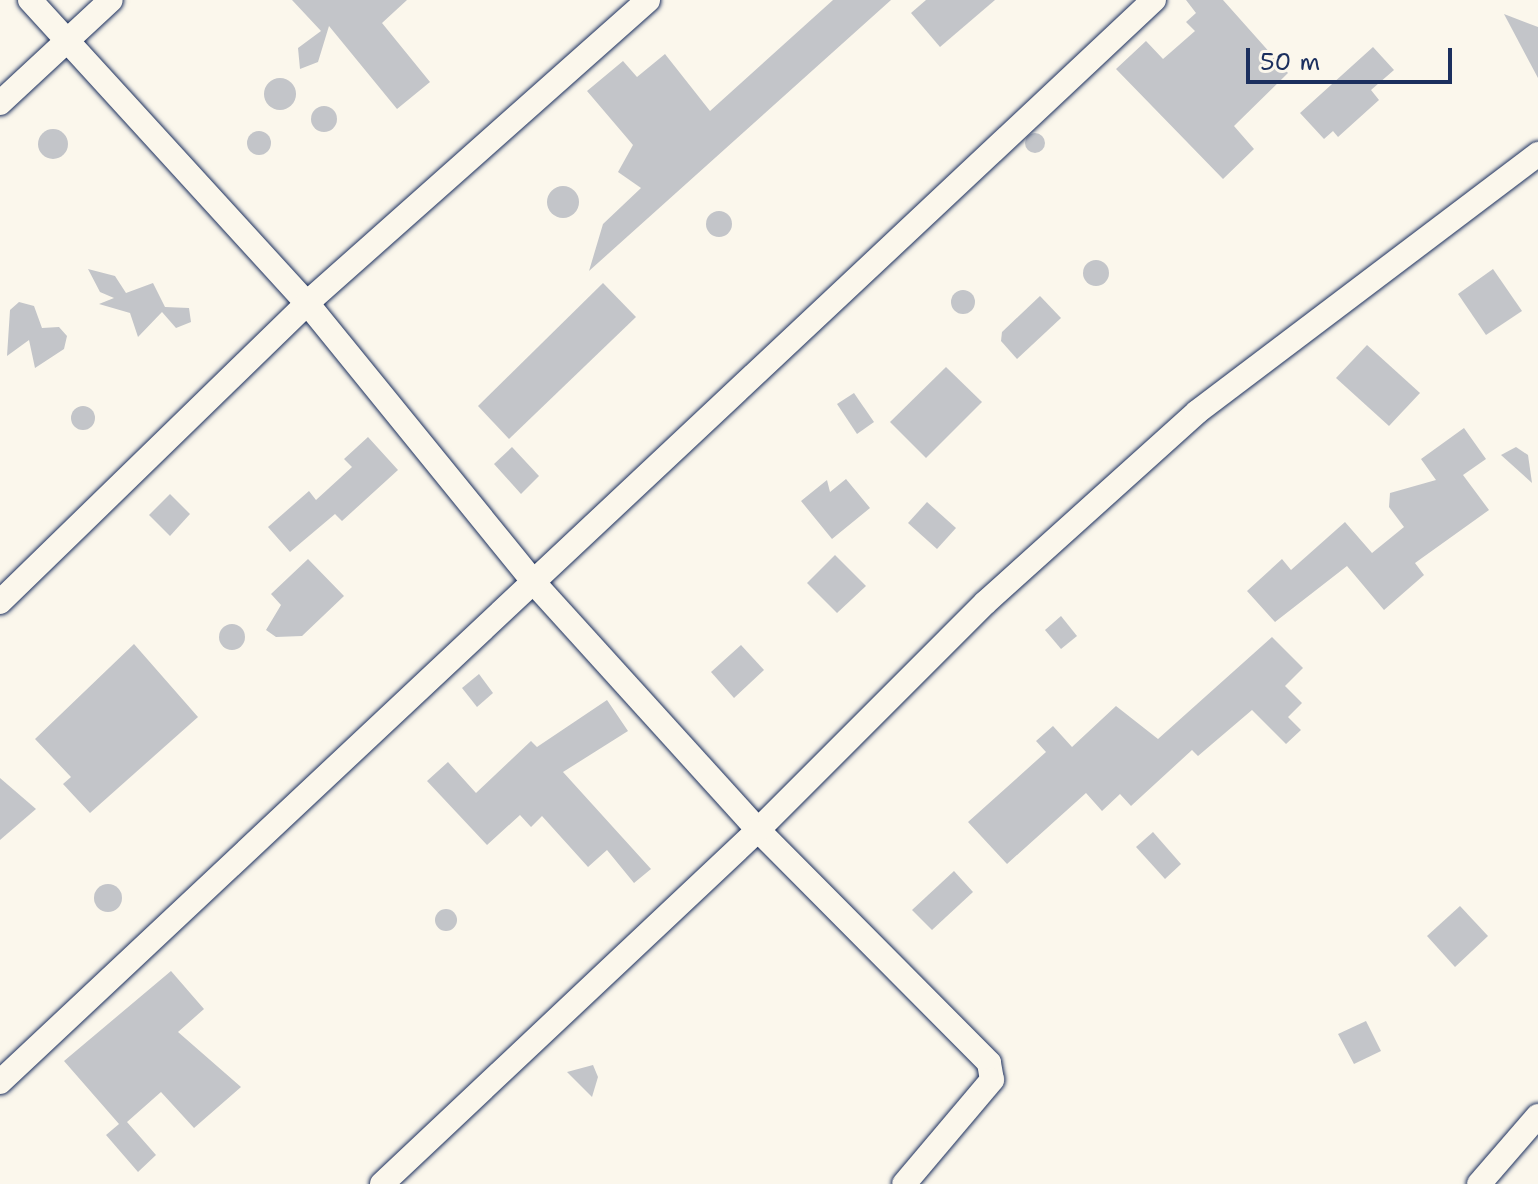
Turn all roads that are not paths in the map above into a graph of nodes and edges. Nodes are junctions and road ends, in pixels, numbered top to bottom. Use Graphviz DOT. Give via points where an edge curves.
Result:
graph roads {
  1 [pos="30,0"];
  2 [pos="111,0"];
  3 [pos="648,0"];
  4 [pos="1154,0"];
  5 [pos="66,43"];
  6 [pos="0,103"];
  7 [pos="1538,154"];
  8 [pos="307,303"];
  9 [pos="536,585"];
  10 [pos="0,602"];
  11 [pos="758,830"];
  12 [pos="0,1082"];
  13 [pos="1538,1116"];
  14 [pos="382,1184"];
  15 [pos="904,1184"];
  16 [pos="1479,1184"];
  1 -- 5 [label="street"];
  2 -- 5 [label="street"];
  3 -- 8 [label="street"];
  4 -- 9 [label="street"];
  5 -- 6 [label="street"];
  5 -- 8 [label="street"];
  7 -- 11 [label="street" via="1197,412 985,603"];
  8 -- 9 [label="street"];
  8 -- 10 [label="street"];
  9 -- 11 [label="street"];
  9 -- 12 [label="street"];
  11 -- 14 [label="street"];
  11 -- 15 [label="street" via="989,1063 992,1080"];
  13 -- 16 [label="street"];
}
